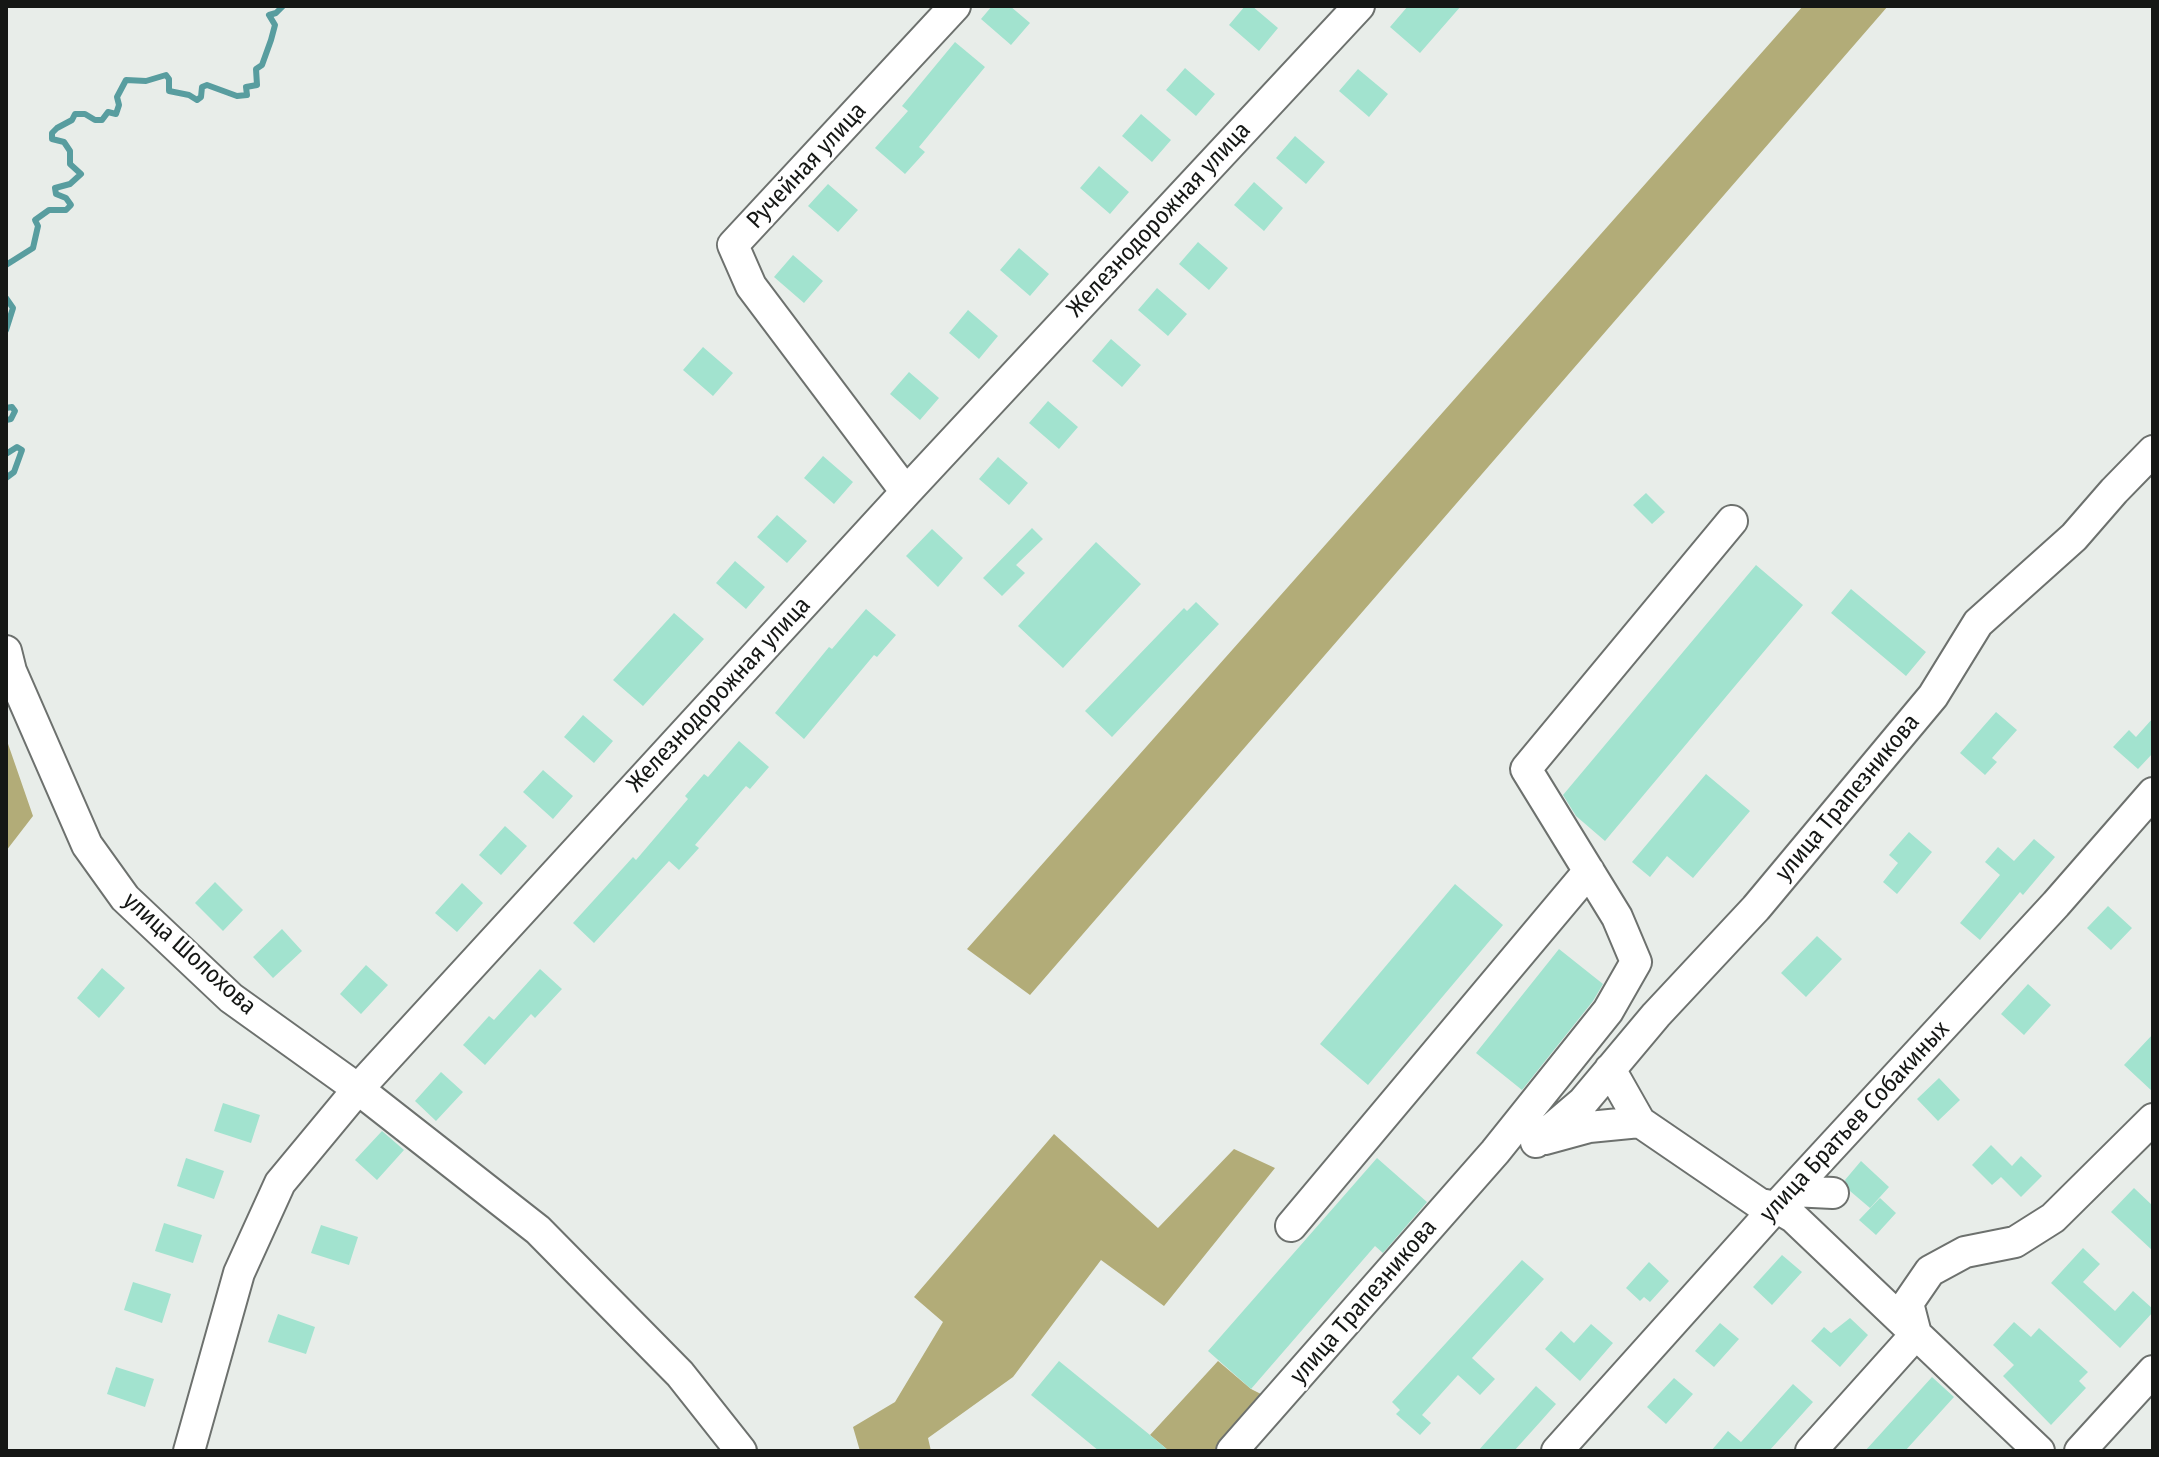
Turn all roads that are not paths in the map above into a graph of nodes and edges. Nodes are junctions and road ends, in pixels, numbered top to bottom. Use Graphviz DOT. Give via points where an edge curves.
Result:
graph roads {
  1 [pos="955,6"];
  2 [pos="1359,6"];
  3 [pos="2153,451"];
  4 [pos="906,492"];
  5 [pos="1732,521"];
  6 [pos="6,651"];
  7 [pos="2153,793"];
  8 [pos="1589,871"];
  9 [pos="1610,1069"];
  10 [pos="358,1089"];
  11 [pos="2153,1119"];
  12 [pos="1640,1122"];
  13 [pos="1536,1142"];
  14 [pos="1495,1152"];
  15 [pos="1833,1193"];
  16 [pos="1784,1199"];
  17 [pos="1291,1226"];
  18 [pos="1916,1334"];
  19 [pos="2153,1371"];
  20 [pos="189,1451"];
  21 [pos="741,1451"];
  22 [pos="1232,1451"];
  23 [pos="1557,1451"];
  24 [pos="1811,1451"];
  25 [pos="2039,1451"];
  26 [pos="2080,1451"];
  1 -- 4 [label="street, Ручейная улица" via="733,245 751,286"];
  2 -- 4 [label="street, Железнодорожная улица"];
  3 -- 9 [label="street, улица Трапезникова" via="2074,537 1978,623 1933,696 1756,908"];
  4 -- 10 [label="street, Железнодорожная улица"];
  5 -- 8 [label="street" via="1526,769"];
  6 -- 10 [label="street, улица Шолохова" via="87,845 125,898 231,998"];
  7 -- 16 [label="street, улица Братьев Собакиных"];
  8 -- 14 [label="street, улица Трапезникова" via="1636,962 1608,1011"];
  8 -- 17 [label="street"];
  9 -- 12 [label="street"];
  9 -- 13 [label="street, улица Трапезникова" via="1583,1102"];
  10 -- 20 [label="street, Железнодорожная улица" via="280,1183 239,1273"];
  10 -- 21 [label="street, улица Шолохова" via="538,1230 680,1374"];
  11 -- 18 [label="street" via="2053,1218 2015,1242 1965,1252 1930,1271 1908,1303"];
  12 -- 13 [label="street" via="1589,1127"];
  12 -- 16 [label="street" via="1760,1204"];
  13 -- 14 [label="street"];
  14 -- 22 [label="street, улица Трапезникова"];
  15 -- 16 [label="street"];
  16 -- 18 [label="street" via="1793,1217"];
  16 -- 23 [label="street, улица Братьев Собакиных"];
  18 -- 24 [label="street"];
  18 -- 25 [label="street"];
  19 -- 26 [label="street"];
}
